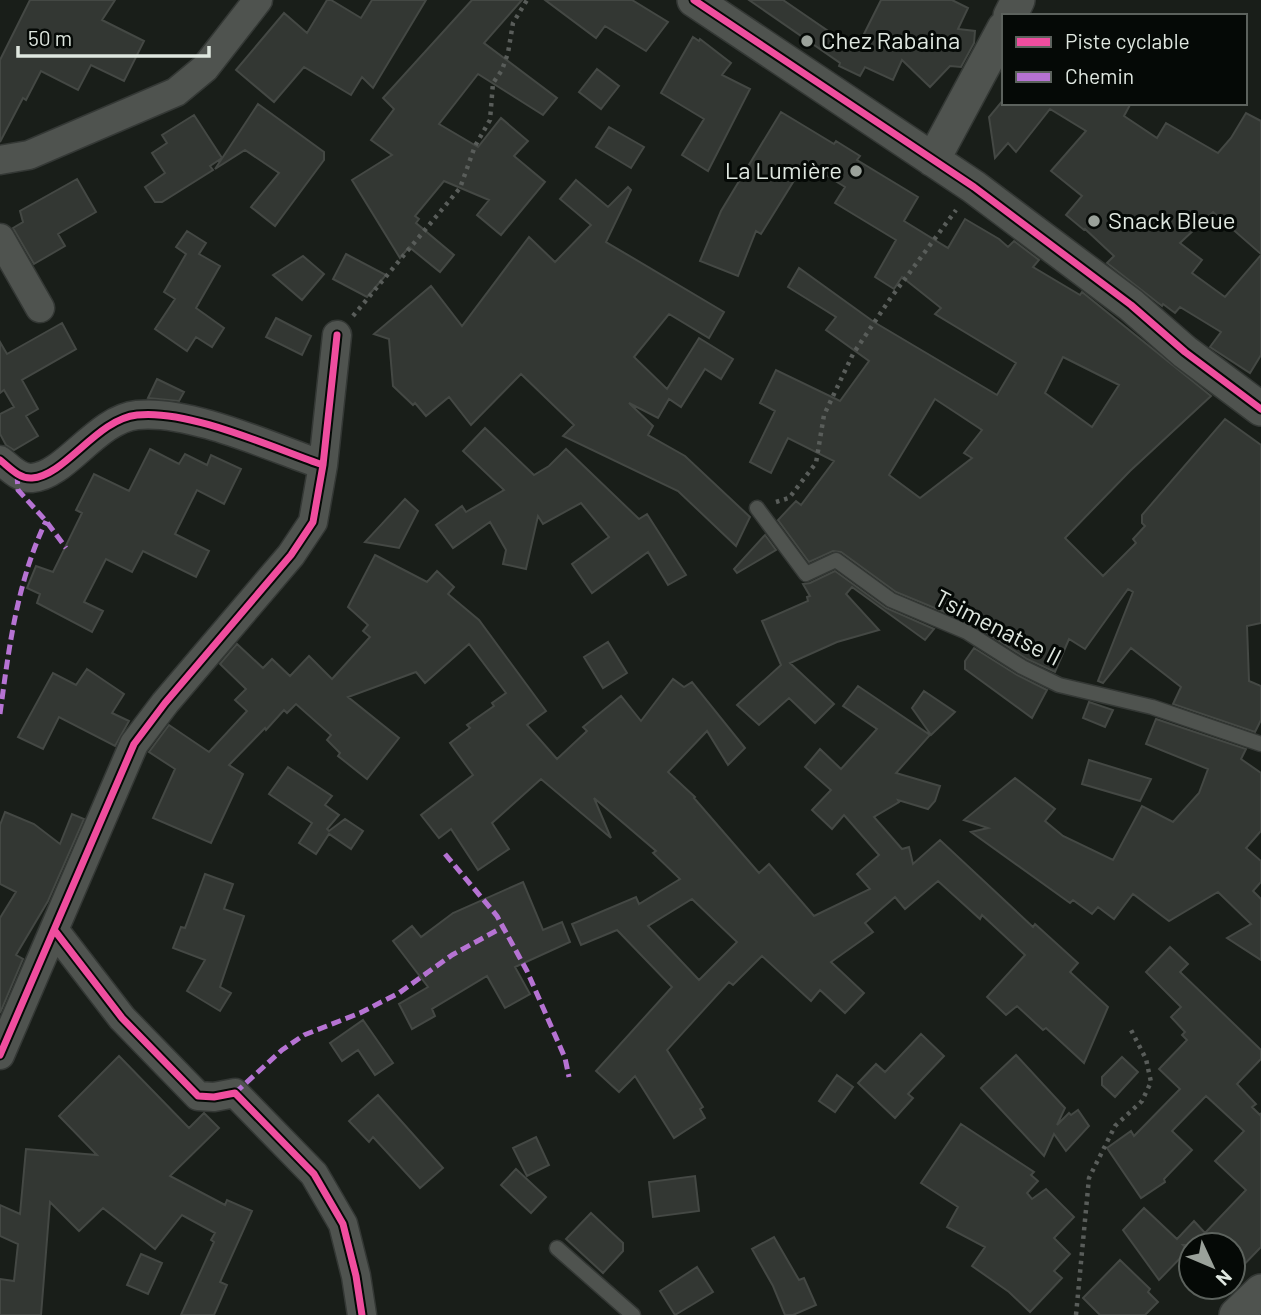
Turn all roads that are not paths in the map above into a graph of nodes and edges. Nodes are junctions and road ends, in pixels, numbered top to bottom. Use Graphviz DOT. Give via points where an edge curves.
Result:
graph roads {
  1 [pos="258,0"];
  2 [pos="694,0"];
  3 [pos="1002,32"];
  4 [pos="0,160"];
  5 [pos="933,160"];
  6 [pos="0,238"];
  7 [pos="40,308"];
  8 [pos="337,335"];
  9 [pos="1261,409"];
  10 [pos="0,460"];
  11 [pos="323,465"];
  12 [pos="757,508"];
  13 [pos="1261,744"];
  14 [pos="55,931"];
  15 [pos="0,1055"];
  16 [pos="556,1248"];
  17 [pos="1261,1291"];
  18 [pos="362,1315"];
  19 [pos="633,1315"];
  20 [pos="1236,1315"];
  1 -- 4 [label="street" via="205,68 176,92 29,155"];
  2 -- 5 [label="street"];
  3 -- 5 [label="street"];
  5 -- 9 [label="street"];
  6 -- 7 [label="street"];
  8 -- 11 [label="street"];
  10 -- 11 [label="street" via="16,474 32,478 56,469 108,425 136,415 188,418"];
  11 -- 14 [label="street" via="313,522 291,555 134,744"];
  12 -- 13 [label="lane, Tsimenatse II" via="806,575 836,561 891,600 967,632 1059,685 1152,707"];
  14 -- 15 [label="street"];
  14 -- 18 [label="street" via="122,1018 198,1096 235,1093 314,1174 343,1224"];
  16 -- 19 [label="lane"];
  17 -- 20 [label="street"];
}
